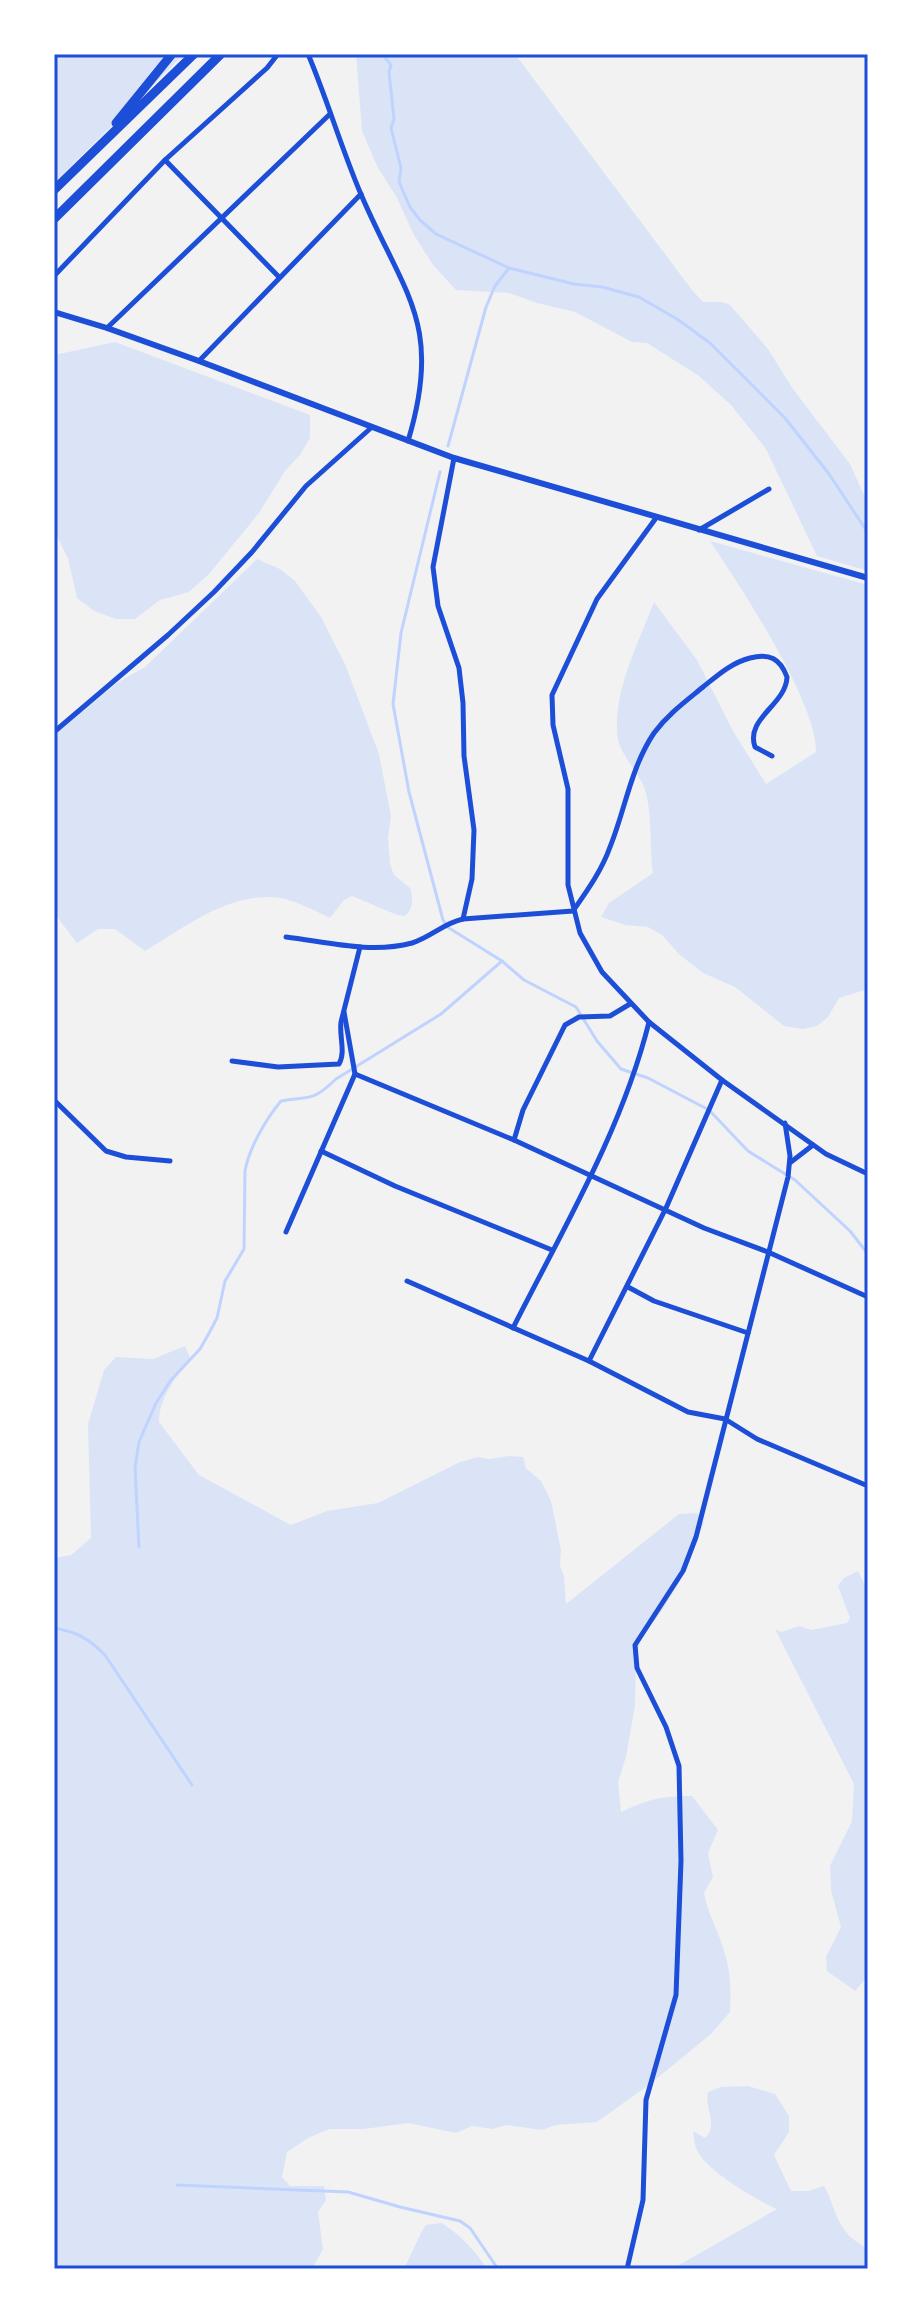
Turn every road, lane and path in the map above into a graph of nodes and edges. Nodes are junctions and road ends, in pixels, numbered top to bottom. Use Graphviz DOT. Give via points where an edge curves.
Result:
graph roads {
  1 [pos="172,54"];
  2 [pos="194,54"];
  3 [pos="221,54"];
  4 [pos="278,54"];
  5 [pos="308,54"];
  6 [pos="330,114"];
  7 [pos="87,157"];
  8 [pos="165,160"];
  9 [pos="54,190"];
  10 [pos="361,194"];
  11 [pos="221,217"];
  12 [pos="54,219"];
  13 [pos="54,276"];
  14 [pos="278,276"];
  15 [pos="54,312"];
  16 [pos="107,328"];
  17 [pos="199,361"];
  18 [pos="373,426"];
  19 [pos="408,441"];
  20 [pos="454,458"];
  21 [pos="769,489"];
  22 [pos="656,518"];
  23 [pos="698,530"];
  24 [pos="868,578"];
  25 [pos="54,732"];
  26 [pos="772,756"];
  27 [pos="573,911"];
  28 [pos="463,919"];
  29 [pos="286,937"];
  30 [pos="360,947"];
  31 [pos="630,1004"];
  32 [pos="344,1008"];
  33 [pos="649,1022"];
  34 [pos="232,1061"];
  35 [pos="355,1074"];
  36 [pos="722,1080"];
  37 [pos="54,1100"];
  38 [pos="785,1123"];
  39 [pos="514,1140"];
  40 [pos="813,1145"];
  41 [pos="321,1151"];
  42 [pos="170,1161"];
  43 [pos="791,1163"];
  44 [pos="868,1174"];
  45 [pos="590,1175"];
  46 [pos="666,1208"];
  47 [pos="286,1232"];
  48 [pos="552,1250"];
  49 [pos="768,1252"];
  50 [pos="407,1281"];
  51 [pos="628,1287"];
  52 [pos="868,1297"];
  53 [pos="513,1328"];
  54 [pos="748,1333"];
  55 [pos="589,1361"];
  56 [pos="725,1419"];
  57 [pos="868,1486"];
  58 [pos="627,2269"];
  1 -- 7 [label="highway"];
  2 -- 7 [label="highway"];
  3 -- 12 [label="highway"];
  4 -- 8 [label="street"];
  5 -- 6 [label="street"];
  6 -- 10 [label="street"];
  6 -- 11 [label="street"];
  7 -- 9 [label="highway"];
  8 -- 11 [label="street"];
  8 -- 13 [label="street"];
  10 -- 14 [label="street"];
  10 -- 19 [label="street" via="419,323 422,390"];
  11 -- 14 [label="street"];
  11 -- 16 [label="street"];
  14 -- 17 [label="street"];
  15 -- 16 [label="street"];
  16 -- 17 [label="street"];
  17 -- 18 [label="street"];
  18 -- 19 [label="street"];
  18 -- 25 [label="street" via="306,486 214,592"];
  19 -- 20 [label="street"];
  20 -- 22 [label="street"];
  20 -- 28 [label="street" via="433,567 438,606 459,668 474,830 472,879"];
  21 -- 23 [label="street"];
  22 -- 23 [label="street"];
  22 -- 27 [label="street" via="597,599 552,695 553,725 568,789"];
  23 -- 24 [label="street"];
  26 -- 27 [label="street" via="755,747 754,734 783,695 787,677 771,655 720,673 656,730 639,760 604,861"];
  27 -- 28 [label="street"];
  27 -- 31 [label="street" via="602,972"];
  28 -- 30 [label="street" via="413,942"];
  29 -- 30 [label="street"];
  30 -- 32 [label="street"];
  31 -- 33 [label="street"];
  31 -- 39 [label="street" via="610,1016 579,1017 565,1025"];
  32 -- 34 [label="street" via="339,1064 278,1067"];
  32 -- 35 [label="street"];
  33 -- 36 [label="street"];
  33 -- 45 [label="street" via="630,1083"];
  35 -- 39 [label="street"];
  35 -- 41 [label="street"];
  36 -- 38 [label="street"];
  36 -- 46 [label="street"];
  37 -- 42 [label="street" via="106,1151"];
  38 -- 40 [label="street"];
  38 -- 43 [label="street"];
  39 -- 45 [label="street"];
  40 -- 43 [label="street"];
  40 -- 44 [label="street"];
  41 -- 47 [label="street"];
  41 -- 48 [label="street"];
  43 -- 49 [label="street"];
  45 -- 46 [label="street"];
  45 -- 48 [label="street"];
  46 -- 49 [label="street"];
  46 -- 51 [label="street"];
  48 -- 53 [label="street"];
  49 -- 52 [label="street"];
  49 -- 54 [label="street"];
  50 -- 53 [label="street"];
  51 -- 54 [label="street"];
  51 -- 55 [label="street"];
  53 -- 55 [label="street"];
  54 -- 56 [label="street"];
  55 -- 56 [label="street" via="688,1412"];
  56 -- 57 [label="street" via="757,1439"];
  56 -- 58 [label="street" via="704,1513 683,1571 635,1645 637,1668 679,1766 681,1861 676,1995 646,2100 643,2200"];
}
